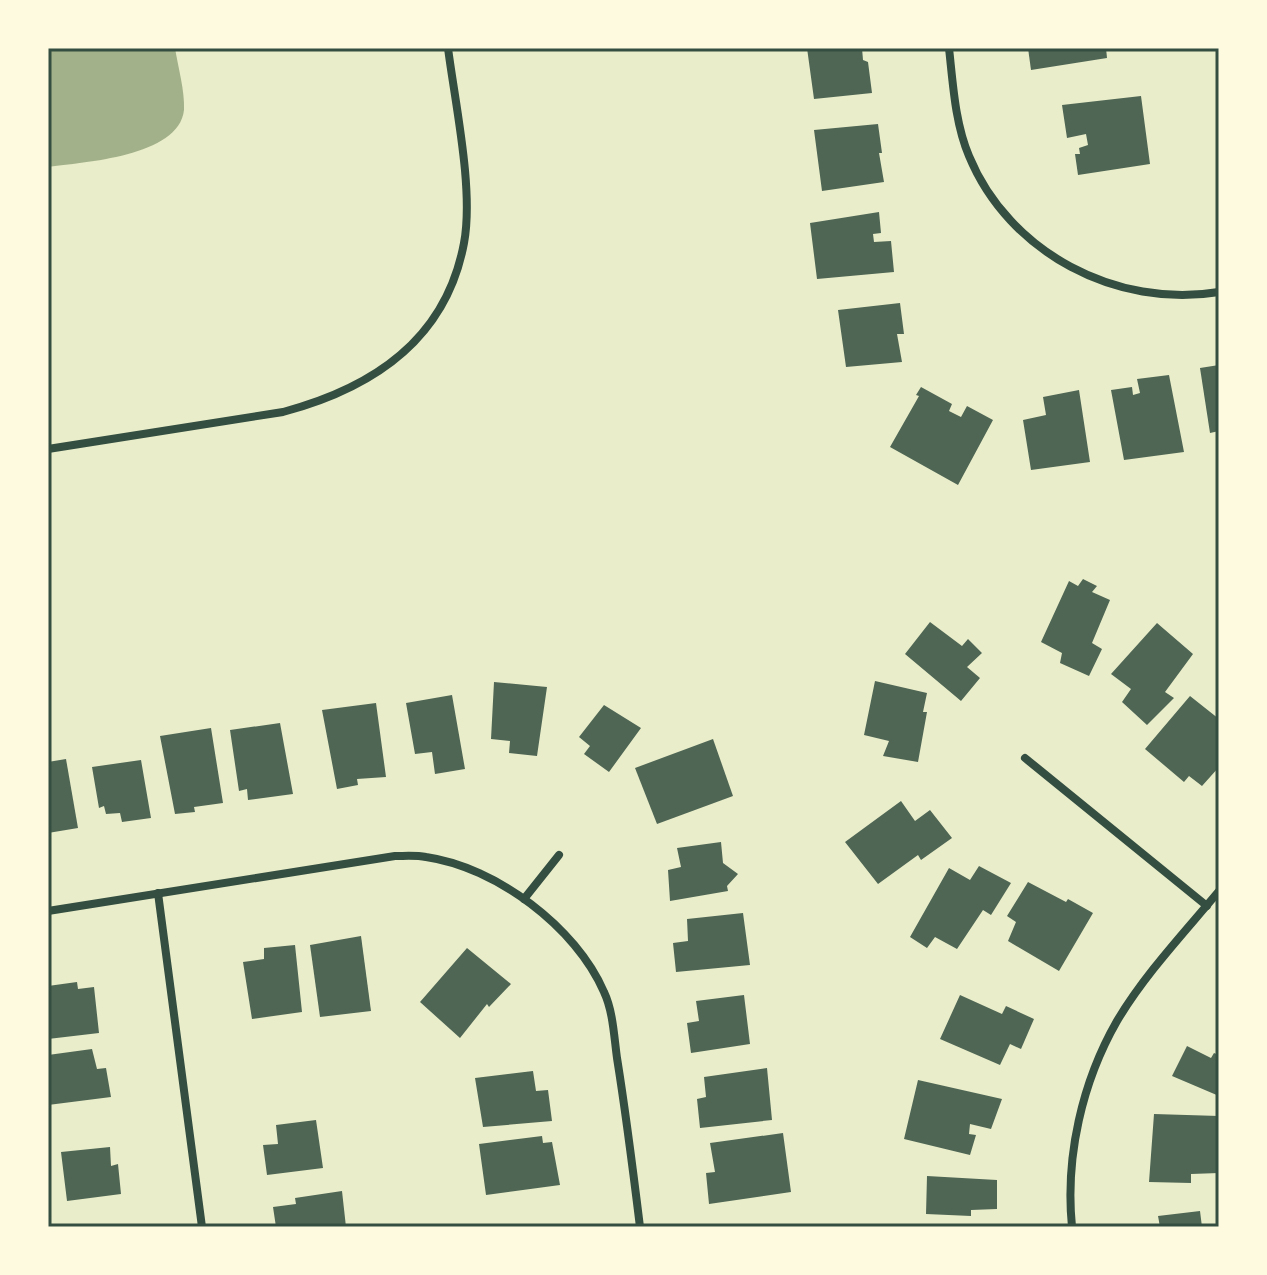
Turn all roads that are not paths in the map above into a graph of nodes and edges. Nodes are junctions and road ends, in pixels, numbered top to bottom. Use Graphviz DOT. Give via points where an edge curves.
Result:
graph roads {
  1 [pos="448,48"];
  2 [pos="949,48"];
  3 [pos="1219,292"];
  4 [pos="48,449"];
  5 [pos="1025,758"];
  6 [pos="559,855"];
  7 [pos="1219,891"];
  8 [pos="158,893"];
  9 [pos="524,899"];
  10 [pos="1207,906"];
  11 [pos="48,911"];
  12 [pos="202,1227"];
  13 [pos="640,1227"];
  14 [pos="1072,1227"];
  1 -- 4 [label="street" via="465,181 465,241 456,275 417,342 372,376 321,402"];
  2 -- 3 [label="street" via="967,153 1019,231 1049,255 1117,286 1153,295"];
  5 -- 10 [label="street"];
  6 -- 9 [label="street"];
  7 -- 10 [label="street"];
  8 -- 9 [label="street" via="367,859 425,856 483,875"];
  8 -- 11 [label="street"];
  8 -- 12 [label="street"];
  9 -- 13 [label="street" via="566,934 591,964 606,995"];
  10 -- 14 [label="street" via="1137,991 1101,1053 1073,1150"];
}
